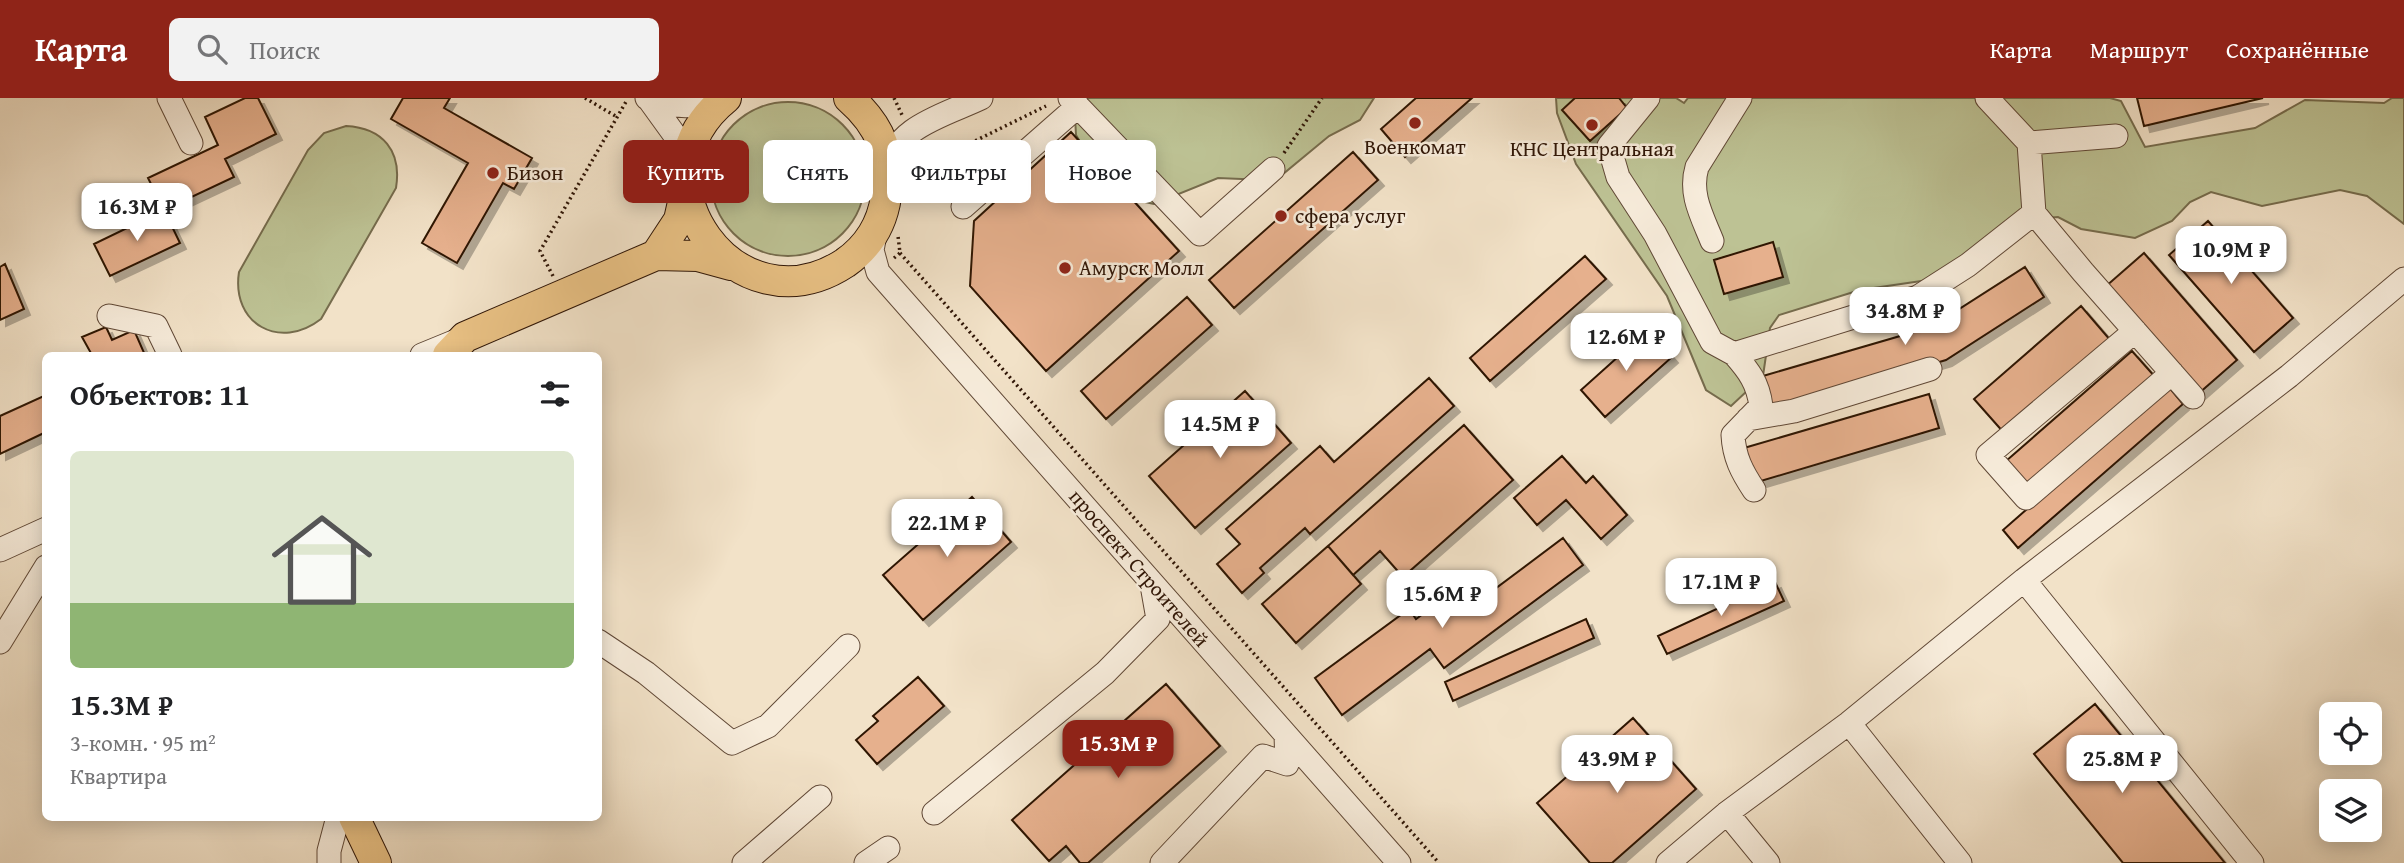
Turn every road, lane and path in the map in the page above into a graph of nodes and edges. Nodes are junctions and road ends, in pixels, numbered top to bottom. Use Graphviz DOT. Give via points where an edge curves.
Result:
graph roads {
  1 [pos="169,98"];
  2 [pos="585,98"];
  3 [pos="628,98"];
  4 [pos="648,98"];
  5 [pos="849,98"];
  6 [pos="981,98"];
  7 [pos="1322,98"];
  8 [pos="1648,98"];
  9 [pos="1740,98"];
  10 [pos="1987,98"];
  11 [pos="725,99"];
  12 [pos="1066,103"];
  13 [pos="617,117"];
  14 [pos="873,123"];
  15 [pos="909,132"];
  16 [pos="2116,136"];
  17 [pos="676,140"];
  18 [pos="694,140"];
  19 [pos="901,140"];
  20 [pos="982,140"];
  21 [pos="191,143"];
  22 [pos="2029,143"];
  23 [pos="887,167"];
  24 [pos="1273,169"];
  25 [pos="887,191"];
  26 [pos="684,203"];
  27 [pos="691,203"];
  28 [pos="963,207"];
  29 [pos="2034,213"];
  30 [pos="876,230"];
  31 [pos="1712,241"];
  32 [pos="540,251"];
  33 [pos="900,253"];
  34 [pos="656,255"];
  35 [pos="836,269"];
  36 [pos="746,271"];
  37 [pos="878,272"];
  38 [pos="2404,279"];
  39 [pos="109,316"];
  40 [pos="2135,331"];
  41 [pos="457,346"];
  42 [pos="168,352"];
  43 [pos="434,352"];
  44 [pos="1734,354"];
  45 [pos="1930,369"];
  46 [pos="2172,373"];
  47 [pos="2193,397"];
  48 [pos="1748,419"];
  49 [pos="1754,490"];
  50 [pos="42,530"];
  51 [pos="0,550"];
  52 [pos="42,574"];
  53 [pos="2024,580"];
  54 [pos="1151,582"];
  55 [pos="0,642"];
  56 [pos="602,644"];
  57 [pos="848,646"];
  58 [pos="1849,723"];
  59 [pos="1286,735"];
  60 [pos="820,797"];
  61 [pos="934,813"];
  62 [pos="1727,813"];
  63 [pos="337,821"];
  64 [pos="356,821"];
  65 [pos="888,848"];
  66 [pos="329,863"];
  67 [pos="376,863"];
  68 [pos="744,863"];
  69 [pos="866,863"];
  70 [pos="1162,863"];
  71 [pos="1399,863"];
  72 [pos="1439,863"];
  73 [pos="1668,863"];
  74 [pos="1768,863"];
  75 [pos="1960,863"];
  76 [pos="2252,863"];
  1 -- 21 [label="street"];
  2 -- 13 [label="path"];
  3 -- 13 [label="path"];
  4 -- 11 [label="street" via="684,107"];
  4 -- 17 [label="street"];
  5 -- 14 [label="main road"];
  6 -- 15 [label="street"];
  7 -- 24 [label="path"];
  8 -- 44 [label="street" via="1609,146 1618,177 1655,234 1712,342"];
  9 -- 31 [label="street" via="1693,180"];
  10 -- 22 [label="street"];
  11 -- 18 [label="main road"];
  12 -- 20 [label="path"];
  12 -- 24 [label="street" via="1200,234"];
  12 -- 28 [label="street"];
  13 -- 32 [label="path"];
  14 -- 15 [label="street" via="887,131"];
  14 -- 23 [label="main road"];
  15 -- 19 [label="street"];
  16 -- 22 [label="street"];
  22 -- 29 [label="street"];
  25 -- 30 [label="main road"];
  26 -- 34 [label="main road" via="679,220"];
  27 -- 36 [label="main road" via="703,235 722,256"];
  29 -- 40 [label="street"];
  29 -- 44 [label="street" via="1918,297"];
  30 -- 35 [label="main road" via="859,252"];
  30 -- 37 [label="street" via="872,250"];
  33 -- 72 [label="path"];
  34 -- 36 [label="main road" via="698,256"];
  34 -- 41 [label="main road"];
  35 -- 36 [label="main road" via="782,281"];
  35 -- 37 [label="street"];
  37 -- 54 [label="street, проспект Строителей"];
  38 -- 53 [label="street" via="2289,376"];
  39 -- 42 [label="street" via="156,327"];
  40 -- 46 [label="street"];
  40 -- 46 [label="street" via="1988,455 2026,498"];
  41 -- 43 [label="street"];
  44 -- 48 [label="street" via="1759,391 1761,406"];
  45 -- 48 [label="street" via="1794,411"];
  46 -- 47 [label="street"];
  48 -- 49 [label="street" via="1733,435 1734,450"];
  50 -- 51 [label="street"];
  52 -- 55 [label="street"];
  53 -- 58 [label="street"];
  53 -- 76 [label="street"];
  54 -- 59 [label="street, проспект Строителей"];
  54 -- 61 [label="street" via="1158,619 1105,673"];
  56 -- 57 [label="street" via="646,673 732,744 768,726"];
  58 -- 62 [label="street"];
  58 -- 75 [label="street"];
  59 -- 70 [label="street" via="1287,764 1263,756"];
  59 -- 71 [label="street, проспект Строителей"];
  60 -- 68 [label="street"];
  62 -- 73 [label="street"];
  62 -- 74 [label="street"];
  63 -- 66 [label="street"];
  64 -- 67 [label="main road"];
  65 -- 69 [label="street"];
}
